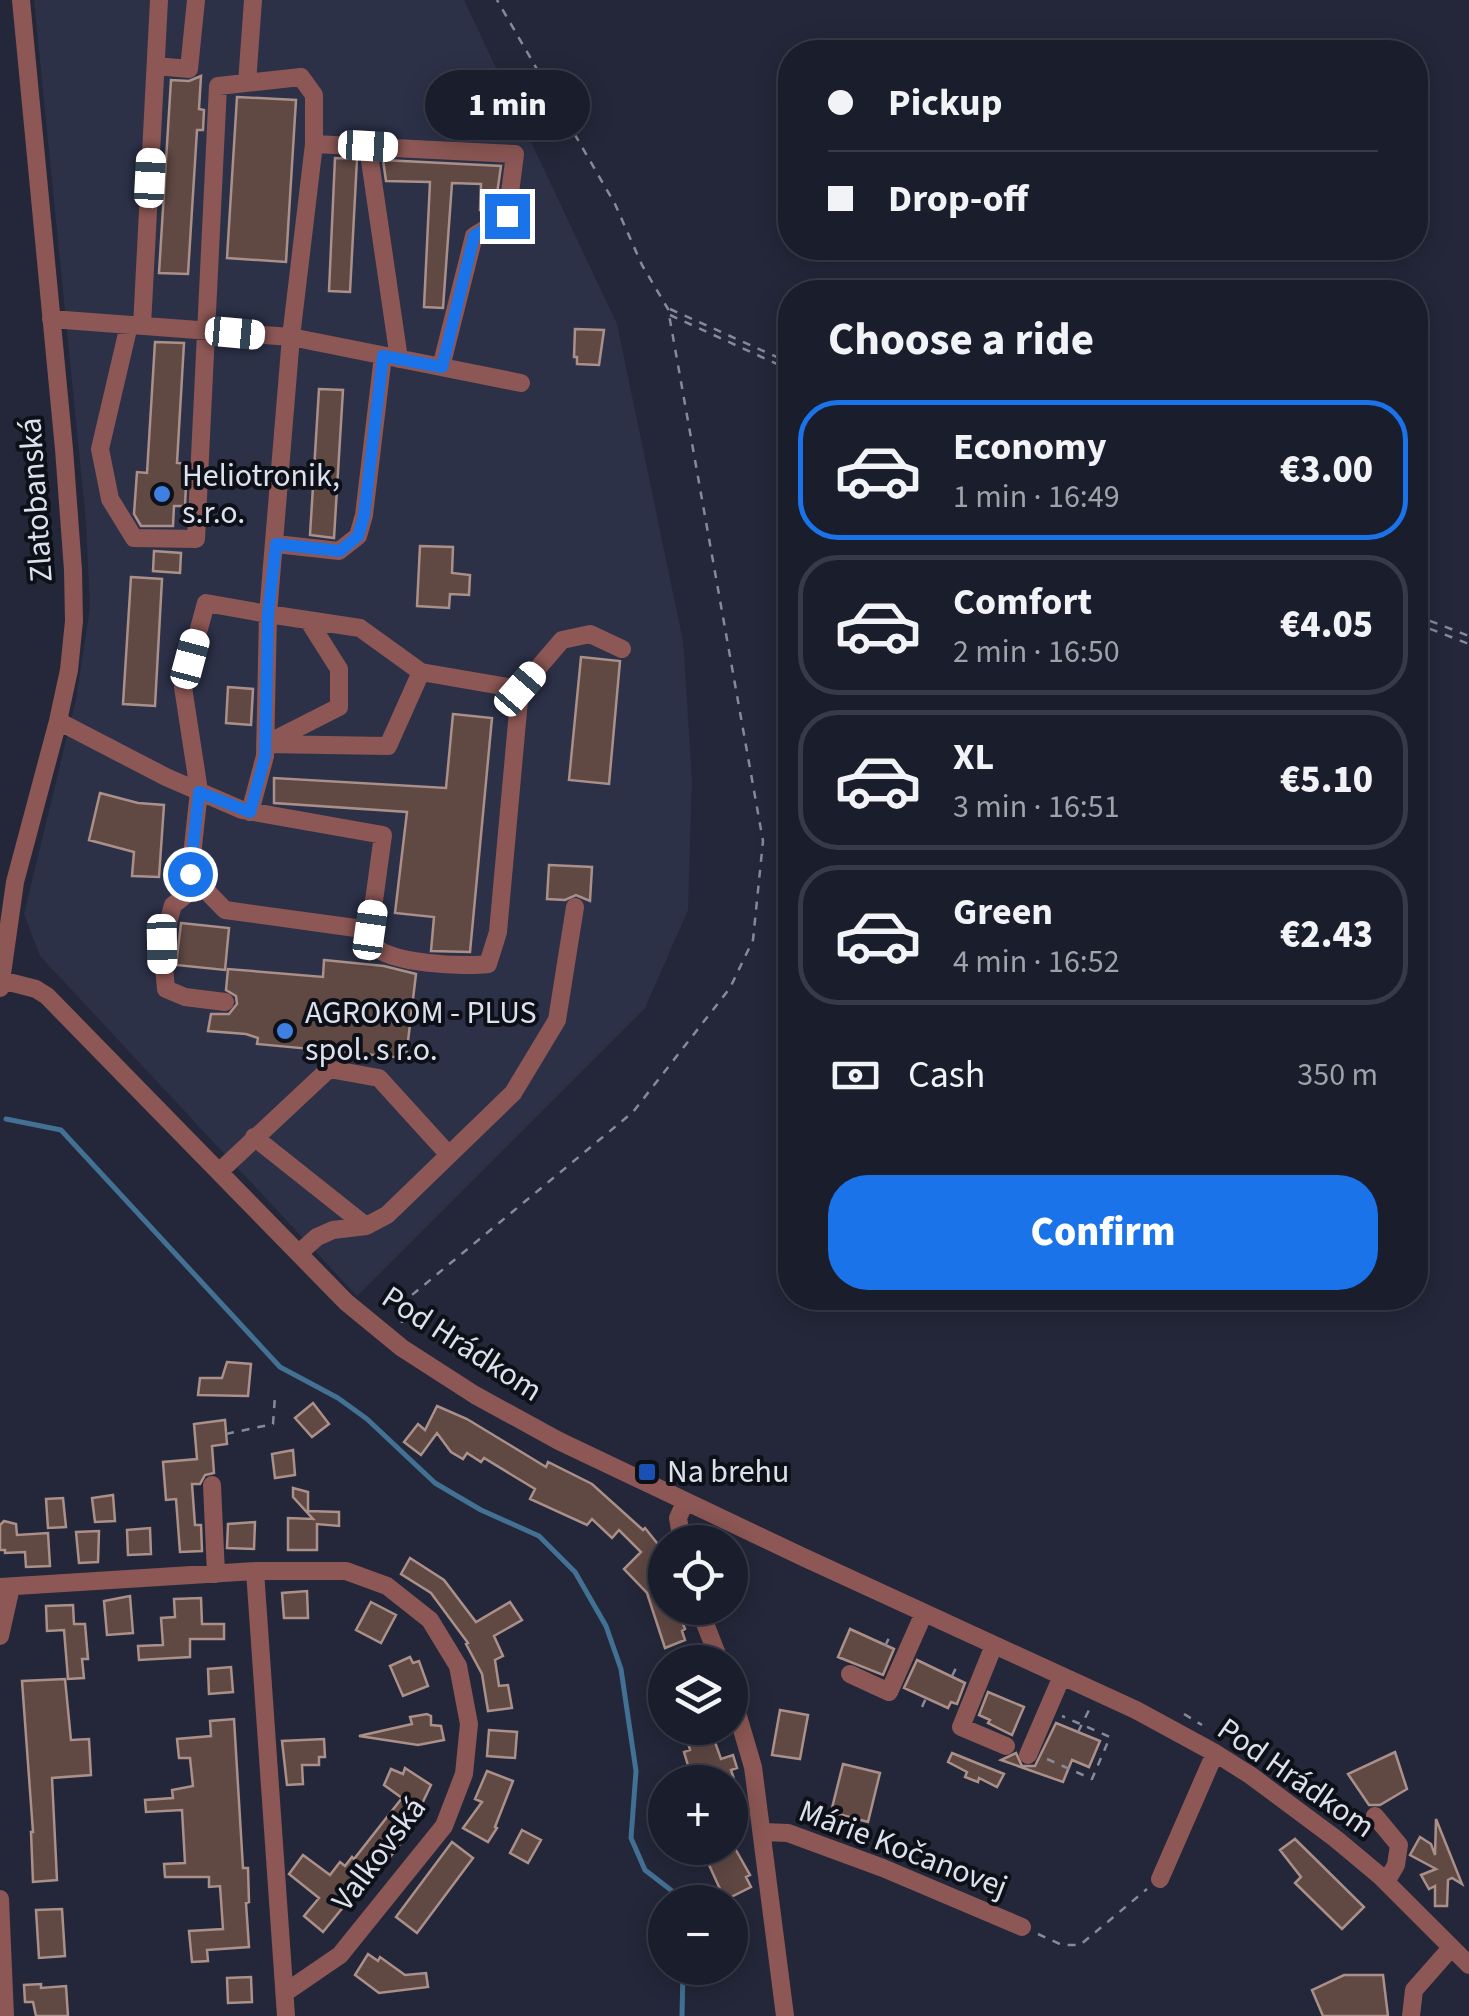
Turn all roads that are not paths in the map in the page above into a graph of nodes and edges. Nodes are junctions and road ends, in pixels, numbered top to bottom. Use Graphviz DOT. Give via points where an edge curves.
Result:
graph roads {
  1 [pos="20,0"];
  2 [pos="159,0"];
  3 [pos="196,0"];
  4 [pos="253,0"];
  5 [pos="156,66"];
  6 [pos="248,83"];
  7 [pos="314,144"];
  8 [pos="368,146"];
  9 [pos="51,319"];
  10 [pos="136,326"];
  11 [pos="207,331"];
  12 [pos="291,337"];
  13 [pos="391,357"];
  14 [pos="442,367"];
  15 [pos="522,383"];
  16 [pos="276,544"];
  17 [pos="268,614"];
  18 [pos="308,620"];
  19 [pos="622,649"];
  20 [pos="421,672"];
  21 [pos="520,689"];
  22 [pos="58,722"];
  23 [pos="266,744"];
  24 [pos="199,792"];
  25 [pos="250,812"];
  26 [pos="200,884"];
  27 [pos="575,907"];
  28 [pos="370,930"];
  29 [pos="1,980"];
  30 [pos="0,988"];
  31 [pos="225,1002"];
  32 [pos="254,1137"];
  33 [pos="449,1155"];
  34 [pos="219,1172"];
  35 [pos="366,1226"];
  36 [pos="299,1253"];
  37 [pos="212,1486"];
  38 [pos="684,1502"];
  39 [pos="679,1525"];
  40 [pos="255,1572"];
  41 [pos="216,1574"];
  42 [pos="6,1587"];
  43 [pos="924,1613"];
  44 [pos="0,1636"];
  45 [pos="994,1645"];
  46 [pos="850,1674"];
  47 [pos="1062,1676"];
  48 [pos="746,1745"];
  49 [pos="1006,1746"];
  50 [pos="1028,1753"];
  51 [pos="1214,1753"];
  52 [pos="1376,1816"];
  53 [pos="763,1832"];
  54 [pos="1160,1879"];
  55 [pos="1386,1882"];
  56 [pos="0,1899"];
  57 [pos="1022,1927"];
  58 [pos="1451,1948"];
  59 [pos="1469,1965"];
  60 [pos="286,1992"];
  61 [pos="5,2016"];
  62 [pos="286,2016"];
  63 [pos="785,2016"];
  64 [pos="1410,2016"];
  1 -- 9 [label="street, Zlatobanská"];
  2 -- 5 [label="street"];
  3 -- 5 [label="street" via="189,69"];
  4 -- 6 [label="street"];
  5 -- 10 [label="street"];
  6 -- 7 [label="street" via="301,77 314,95"];
  6 -- 11 [label="street" via="218,86"];
  7 -- 8 [label="street"];
  7 -- 12 [label="street"];
  8 -- 13 [label="street"];
  8 -- 14 [label="street" via="514,154 507,216 474,236"];
  9 -- 10 [label="street"];
  9 -- 22 [label="street, Zlatobanská" via="74,621"];
  10 -- 11 [label="street"];
  10 -- 11 [label="street" via="100,449 110,499 134,538 196,540"];
  11 -- 12 [label="street"];
  12 -- 13 [label="street"];
  12 -- 16 [label="street"];
  13 -- 14 [label="street"];
  13 -- 16 [label="street" via="358,536 340,551"];
  14 -- 15 [label="street"];
  16 -- 17 [label="street"];
  17 -- 18 [label="street"];
  17 -- 23 [label="street"];
  17 -- 24 [label="street" via="206,603 183,687"];
  18 -- 20 [label="street" via="360,628"];
  18 -- 23 [label="street" via="339,669 339,707"];
  19 -- 21 [label="street" via="590,634 562,640"];
  20 -- 21 [label="street"];
  20 -- 23 [label="street" via="388,746"];
  21 -- 28 [label="street" via="498,932 488,964 465,967 386,953 375,946"];
  22 -- 24 [label="street"];
  22 -- 29 [label="street, Zlatobanská" via="15,882"];
  23 -- 25 [label="street"];
  24 -- 25 [label="street"];
  24 -- 26 [label="street" via="190,874"];
  25 -- 28 [label="street" via="383,835"];
  26 -- 28 [label="street" via="226,910"];
  26 -- 31 [label="street" via="173,906 162,944 166,988"];
  27 -- 33 [label="street" via="557,1020 512,1093"];
  29 -- 30 [label="street, Zlatobanská"];
  29 -- 34 [label="street, Pod Hrádkom" via="47,996"];
  32 -- 33 [label="street" via="329,1070 379,1078"];
  32 -- 34 [label="street"];
  32 -- 35 [label="street"];
  33 -- 35 [label="street" via="387,1215"];
  34 -- 36 [label="street, Pod Hrádkom"];
  35 -- 36 [label="street" via="333,1230"];
  36 -- 38 [label="street, Pod Hrádkom" via="363,1318 438,1372"];
  37 -- 41 [label="street"];
  38 -- 39 [label="street"];
  38 -- 43 [label="street, Pod Hrádkom"];
  40 -- 41 [label="street, Valkovská"];
  40 -- 60 [label="street, Valkovská"];
  40 -- 60 [label="street, Valkovská" via="346,1571 387,1586 430,1620 458,1666 469,1724 464,1774 444,1826 340,1955"];
  41 -- 42 [label="street, Valkovská"];
  42 -- 44 [label="street"];
  43 -- 45 [label="street, Pod Hrádkom"];
  43 -- 46 [label="street" via="889,1692"];
  45 -- 47 [label="street, Pod Hrádkom"];
  45 -- 49 [label="street" via="961,1727"];
  47 -- 50 [label="street"];
  47 -- 51 [label="street, Pod Hrádkom"];
  48 -- 53 [label="street"];
  51 -- 54 [label="street"];
  51 -- 55 [label="street, Pod Hrádkom" via="1300,1811"];
  52 -- 55 [label="street" via="1406,1845"];
  53 -- 57 [label="street, Márie Kočanovej" via="788,1833"];
  53 -- 63 [label="street"];
  55 -- 58 [label="street, Pod Hrádkom"];
  56 -- 61 [label="street"];
  58 -- 59 [label="street, Pod Hrádkom"];
  58 -- 64 [label="street" via="1414,1990"];
  60 -- 62 [label="street, Valkovská"];
}
